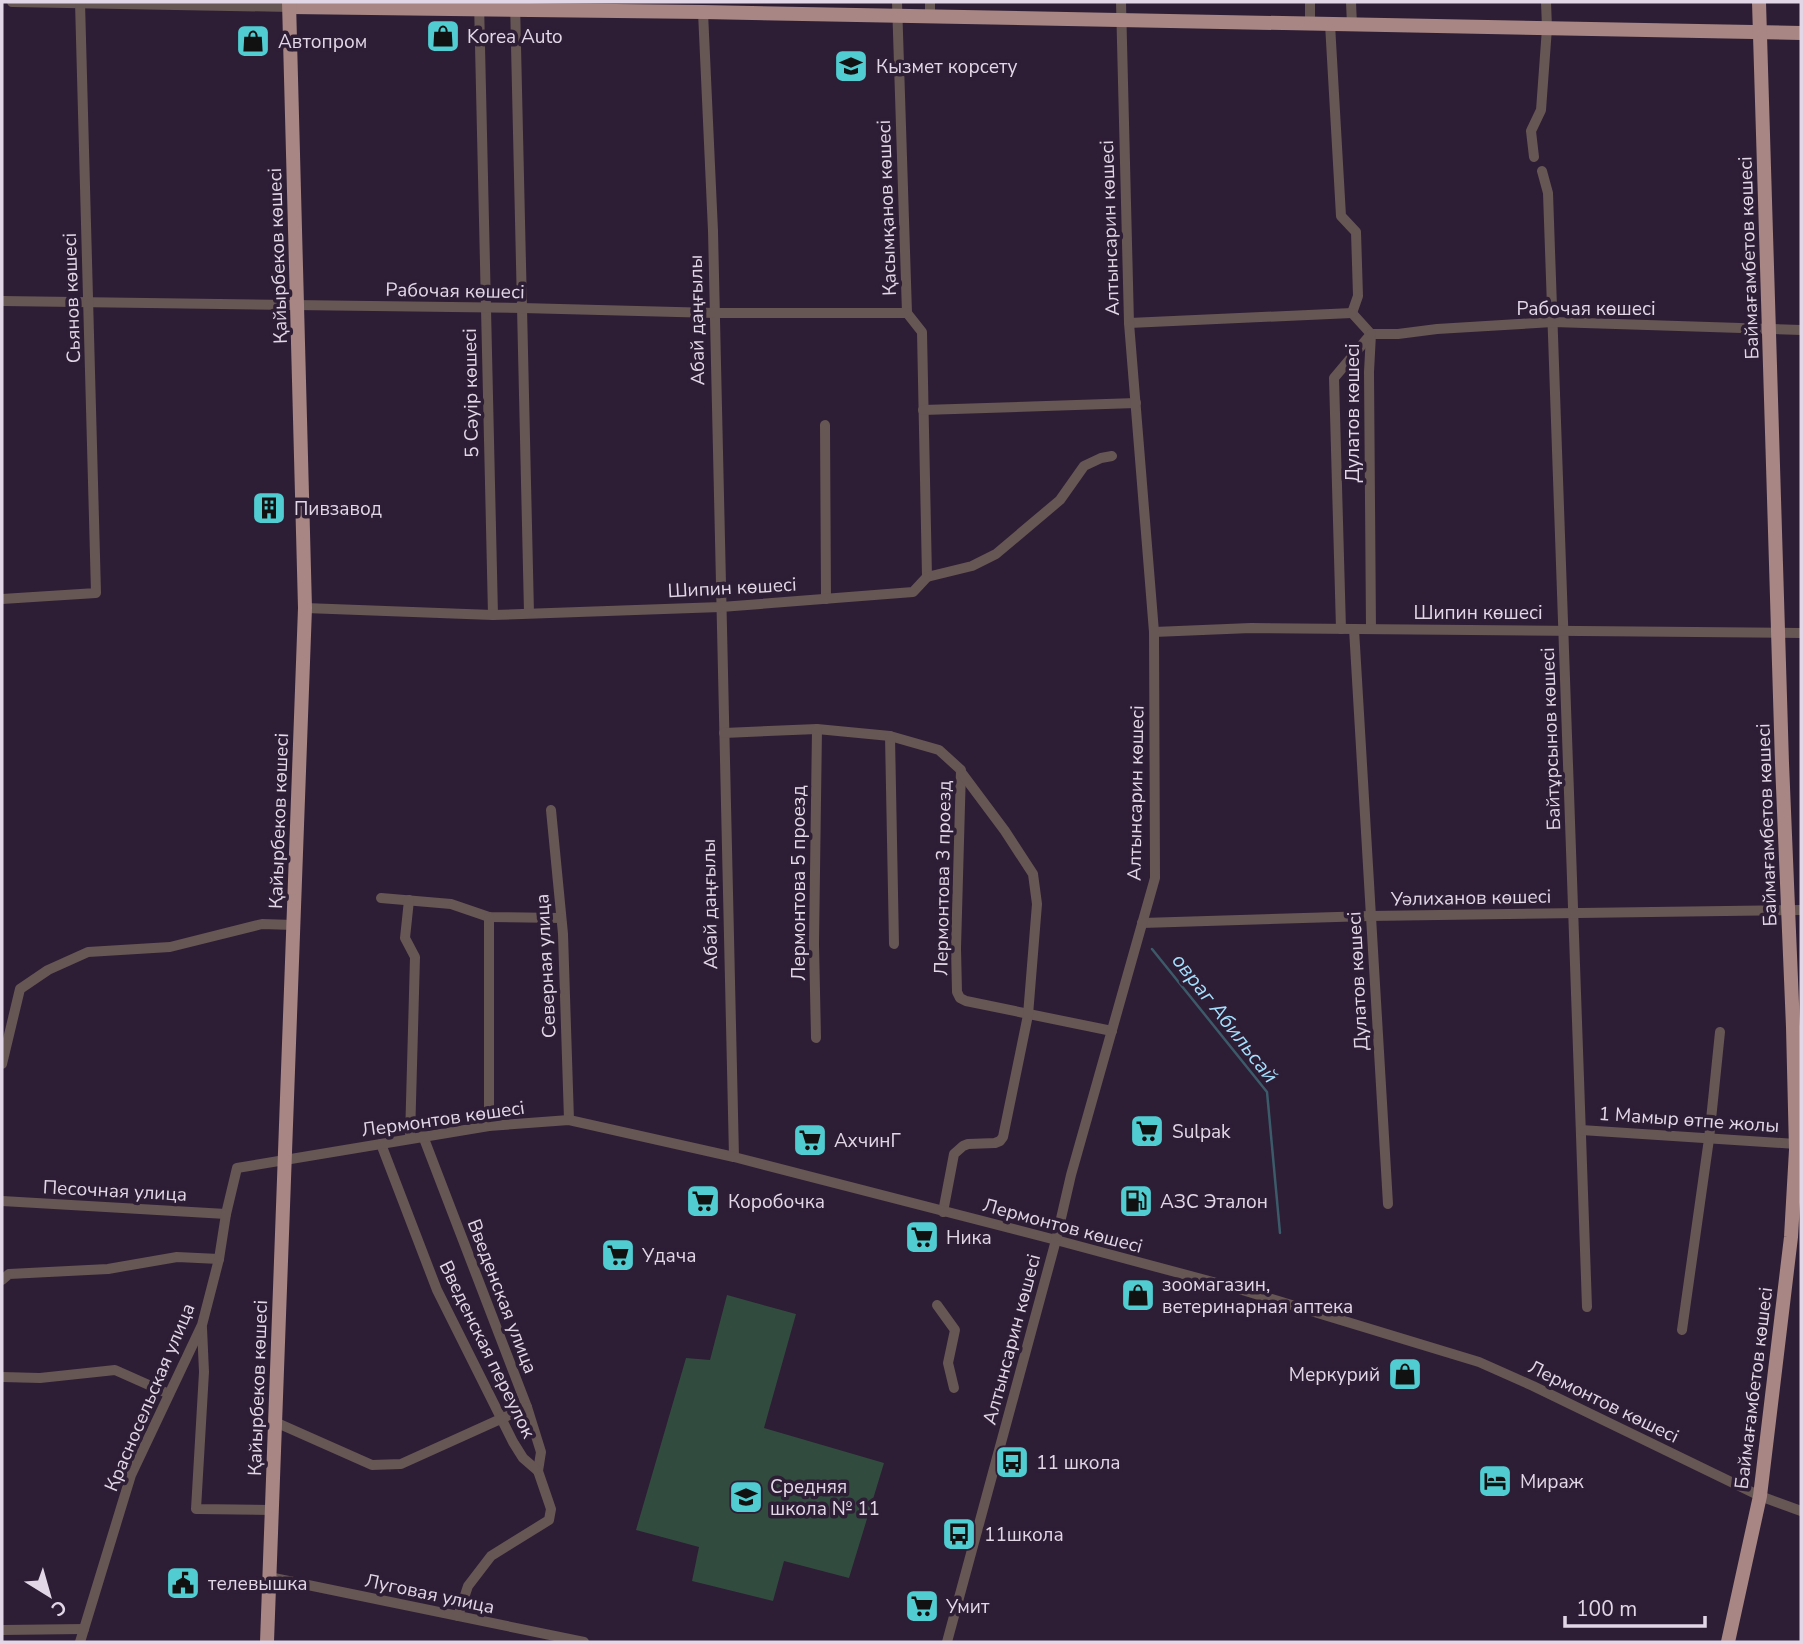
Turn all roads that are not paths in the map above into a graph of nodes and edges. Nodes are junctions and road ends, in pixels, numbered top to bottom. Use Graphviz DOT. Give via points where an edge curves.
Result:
graph roads {
  1 [pos="12,2"];
  2 [pos="80,2"];
  3 [pos="930,2"];
  4 [pos="1121,2"];
  5 [pos="1310,2"];
  6 [pos="1351,2"];
  7 [pos="1546,2"];
  8 [pos="1759,2"];
  9 [pos="290,5"];
  10 [pos="479,6"];
  11 [pos="515,6"];
  12 [pos="703,7"];
  13 [pos="897,9"];
  14 [pos="930,17"];
  15 [pos="1121,20"];
  16 [pos="1310,24"];
  17 [pos="1330,24"];
  18 [pos="1352,24"];
  19 [pos="1546,28"];
  20 [pos="1760,33"];
  21 [pos="1801,33"];
  22 [pos="1534,156"];
  23 [pos="1542,171"];
  24 [pos="2,301"];
  25 [pos="89,301"];
  26 [pos="298,306"];
  27 [pos="486,307"];
  28 [pos="522,308"];
  29 [pos="715,313"];
  30 [pos="907,313"];
  31 [pos="1355,316"];
  32 [pos="1553,321"];
  33 [pos="1129,323"];
  34 [pos="1769,329"];
  35 [pos="1801,330"];
  36 [pos="1368,332"];
  37 [pos="1136,403"];
  38 [pos="923,410"];
  39 [pos="825,425"];
  40 [pos="1112,456"];
  41 [pos="927,577"];
  42 [pos="826,598"];
  43 [pos="2,599"];
  44 [pos="721,607"];
  45 [pos="305,608"];
  46 [pos="529,613"];
  47 [pos="493,615"];
  48 [pos="1341,629"];
  49 [pos="1354,629"];
  50 [pos="1371,629"];
  51 [pos="1564,631"];
  52 [pos="1154,632"];
  53 [pos="1779,632"];
  54 [pos="1801,633"];
  55 [pos="817,729"];
  56 [pos="724,733"];
  57 [pos="890,736"];
  58 [pos="961,771"];
  59 [pos="551,810"];
  60 [pos="381,898"];
  61 [pos="408,900"];
  62 [pos="1795,910"];
  63 [pos="1573,913"];
  64 [pos="1370,916"];
  65 [pos="489,917"];
  66 [pos="561,918"];
  67 [pos="1142,923"];
  68 [pos="294,925"];
  69 [pos="894,944"];
  70 [pos="1028,1015"];
  71 [pos="1112,1031"];
  72 [pos="1720,1032"];
  73 [pos="816,1038"];
  74 [pos="2,1064"];
  75 [pos="569,1120"];
  76 [pos="489,1126"];
  77 [pos="1581,1130"];
  78 [pos="423,1136"];
  79 [pos="410,1139"];
  80 [pos="1709,1139"];
  81 [pos="381,1144"];
  82 [pos="1797,1148"];
  83 [pos="734,1157"];
  84 [pos="285,1159"];
  85 [pos="2,1201"];
  86 [pos="1388,1204"];
  87 [pos="943,1212"];
  88 [pos="226,1214"];
  89 [pos="1056,1240"];
  90 [pos="219,1259"];
  91 [pos="2,1280"];
  92 [pos="937,1305"];
  93 [pos="1587,1307"];
  94 [pos="202,1325"];
  95 [pos="1682,1330"];
  96 [pos="2,1377"];
  97 [pos="954,1388"];
  98 [pos="169,1394"];
  99 [pos="527,1408"];
  100 [pos="501,1419"];
  101 [pos="275,1422"];
  102 [pos="538,1471"];
  103 [pos="1760,1496"];
  104 [pos="271,1510"];
  105 [pos="1801,1511"];
  106 [pos="268,1577"];
  107 [pos="458,1616"];
  108 [pos="84,1629"];
  109 [pos="2,1630"];
  110 [pos="80,1642"];
  111 [pos="267,1642"];
  112 [pos="584,1642"];
  113 [pos="947,1642"];
  114 [pos="1728,1642"];
  1 -- 2 [label="street"];
  2 -- 9 [label="street"];
  2 -- 25 [label="street, Сьянов көшесі"];
  3 -- 14 [label="street"];
  4 -- 15 [label="street, Алтынсарин көшесі"];
  5 -- 16 [label="street"];
  6 -- 18 [label="street"];
  7 -- 19 [label="street"];
  8 -- 20 [label="main road, Баймағамбетов көшесі"];
  9 -- 10 [label="main road"];
  9 -- 26 [label="main road, Қайырбеков көшесі"];
  10 -- 11 [label="main road"];
  10 -- 27 [label="street, 5 Сәуір көшесі"];
  11 -- 12 [label="main road"];
  11 -- 28 [label="street"];
  12 -- 13 [label="main road"];
  12 -- 29 [label="street, Абай даңғылы"];
  13 -- 14 [label="main road"];
  13 -- 30 [label="street, Қасымқанов көшесі"];
  14 -- 15 [label="main road"];
  15 -- 16 [label="main road"];
  15 -- 33 [label="street, Алтынсарин көшесі"];
  16 -- 17 [label="main road"];
  17 -- 18 [label="main road"];
  17 -- 31 [label="street" via="1341,216 1356,232"];
  18 -- 19 [label="main road"];
  19 -- 20 [label="main road"];
  19 -- 22 [label="street" via="1541,110 1531,131"];
  20 -- 21 [label="main road"];
  20 -- 34 [label="main road, Баймағамбетов көшесі"];
  23 -- 32 [label="street, Байтұрсынов көшесі" via="1548,193"];
  24 -- 25 [label="street, Рабочая көшесі"];
  25 -- 26 [label="street, Рабочая көшесі"];
  25 -- 43 [label="street, Сьянов көшесі" via="96,593"];
  26 -- 27 [label="street, Рабочая көшесі"];
  26 -- 45 [label="main road, Қайырбеков көшесі"];
  27 -- 28 [label="street, Рабочая көшесі"];
  27 -- 47 [label="street, 5 Сәуір көшесі"];
  28 -- 29 [label="street, Рабочая көшесі"];
  28 -- 46 [label="street"];
  29 -- 30 [label="street, Рабочая көшесі"];
  29 -- 44 [label="street, Абай даңғылы"];
  30 -- 38 [label="street, Қасымқанов көшесі" via="922,332"];
  31 -- 33 [label="street"];
  31 -- 36 [label="street"];
  32 -- 34 [label="street, Рабочая көшесі"];
  32 -- 36 [label="street, Рабочая көшесі" via="1398,334"];
  32 -- 51 [label="street, Байтұрсынов көшесі"];
  33 -- 37 [label="street, Алтынсарин көшесі"];
  34 -- 35 [label="street, Рабочая көшесі"];
  34 -- 53 [label="main road, Баймағамбетов көшесі"];
  36 -- 48 [label="street, Дулатов көшесі" via="1334,378"];
  36 -- 50 [label="street, Дулатов көшесі"];
  37 -- 38 [label="street"];
  37 -- 52 [label="street, Алтынсарин көшесі"];
  38 -- 41 [label="street, Қасымқанов көшесі"];
  39 -- 42 [label="street"];
  40 -- 41 [label="street, Шипин көшесі" via="1084,466 1060,500 996,554 972,566"];
  41 -- 42 [label="street, Шипин көшесі" via="913,592"];
  42 -- 44 [label="street, Шипин көшесі"];
  44 -- 46 [label="street, Шипин көшесі"];
  44 -- 56 [label="street, Абай даңғылы"];
  45 -- 47 [label="street, Шипин көшесі"];
  45 -- 68 [label="main road, Қайырбеков көшесі"];
  46 -- 47 [label="street, Шипин көшесі"];
  48 -- 49 [label="street, Шипин көшесі"];
  48 -- 52 [label="street, Шипин көшесі"];
  49 -- 50 [label="street, Шипин көшесі"];
  49 -- 64 [label="street, Дулатов көшесі"];
  50 -- 51 [label="street, Шипин көшесі"];
  51 -- 53 [label="street, Шипин көшесі"];
  51 -- 63 [label="street, Байтұрсынов көшесі"];
  52 -- 67 [label="street, Алтынсарин көшесі" via="1154,878"];
  53 -- 54 [label="street, Шипин көшесі"];
  53 -- 62 [label="main road, Баймағамбетов көшесі" via="1782,763"];
  55 -- 56 [label="street"];
  55 -- 57 [label="street"];
  55 -- 73 [label="street, Лермонтова 5 проезд"];
  56 -- 83 [label="street, Абай даңғылы"];
  57 -- 58 [label="street" via="939,750"];
  57 -- 69 [label="street"];
  58 -- 70 [label="street" via="1033,874 1037,904"];
  58 -- 70 [label="street, Лермонтова 3 проезд" via="957,992 966,1001"];
  59 -- 66 [label="street, Северная улица"];
  60 -- 61 [label="street"];
  61 -- 65 [label="street" via="451,904"];
  61 -- 79 [label="street" via="405,938 415,957"];
  62 -- 63 [label="street, Уәлиханов көшесі"];
  62 -- 82 [label="main road, Баймағамбетов көшесі"];
  63 -- 64 [label="street, Уәлиханов көшесі"];
  63 -- 77 [label="street, Байтұрсынов көшесі"];
  64 -- 67 [label="street, Уәлиханов көшесі"];
  64 -- 86 [label="street, Дулатов көшесі"];
  65 -- 66 [label="street"];
  65 -- 76 [label="street"];
  66 -- 75 [label="street, Северная улица"];
  67 -- 71 [label="street, Алтынсарин көшесі"];
  68 -- 74 [label="street" via="262,923 170,947 88,952 48,970 20,989"];
  68 -- 84 [label="main road, Қайырбеков көшесі"];
  70 -- 71 [label="street, Лермонтова 3 проезд"];
  70 -- 87 [label="street" via="1003,1137 995,1143 963,1146 954,1154"];
  71 -- 89 [label="street, Алтынсарин көшесі"];
  72 -- 80 [label="street"];
  75 -- 76 [label="street, Лермонтов көшесі"];
  75 -- 83 [label="street, Лермонтов көшесі"];
  76 -- 78 [label="street, Лермонтов көшесі"];
  77 -- 80 [label="street, 1 Мамыр өтпе жолы"];
  77 -- 93 [label="street, Байтұрсынов көшесі"];
  78 -- 79 [label="street, Лермонтов көшесі"];
  78 -- 99 [label="street, Введенская улица"];
  79 -- 81 [label="street, Лермонтов көшесі"];
  80 -- 82 [label="street, 1 Мамыр өтпе жолы"];
  80 -- 95 [label="street"];
  81 -- 84 [label="street, Лермонтов көшесі"];
  81 -- 100 [label="street, Введенская переулок" via="437,1290"];
  82 -- 103 [label="main road, Баймағамбетов көшесі"];
  83 -- 87 [label="street, Лермонтов көшесі"];
  84 -- 88 [label="street, Красносельская улица" via="237,1168"];
  84 -- 101 [label="main road, Қайырбеков көшесі"];
  85 -- 88 [label="street, Песочная улица"];
  87 -- 89 [label="street, Лермонтов көшесі"];
  88 -- 90 [label="street, Красносельская улица"];
  89 -- 103 [label="street, Лермонтов көшесі" via="1479,1362"];
  89 -- 113 [label="street, Алтынсарин көшесі"];
  90 -- 91 [label="street" via="177,1257 108,1269 9,1274"];
  90 -- 94 [label="street, Красносельская улица"];
  92 -- 97 [label="street" via="955,1330 948,1363"];
  94 -- 98 [label="street, Красносельская улица"];
  94 -- 104 [label="street" via="204,1372 196,1508"];
  96 -- 98 [label="street" via="115,1370"];
  98 -- 108 [label="street, Красносельская улица" via="131,1475"];
  99 -- 100 [label="street"];
  99 -- 102 [label="street, Введенская улица" via="541,1452"];
  100 -- 101 [label="street" via="401,1464 372,1465"];
  100 -- 102 [label="street, Введенская переулок" via="523,1458"];
  101 -- 104 [label="main road, Қайырбеков көшесі"];
  102 -- 107 [label="street, Введенская переулок" via="551,1516 491,1556 468,1586"];
  103 -- 105 [label="street, Лермонтов көшесі"];
  103 -- 114 [label="main road, Баймағамбетов көшесі"];
  104 -- 106 [label="main road, Қайырбеков көшесі"];
  106 -- 107 [label="street, Луговая улица"];
  106 -- 111 [label="main road, Қайырбеков көшесі"];
  107 -- 112 [label="street, Луговая улица"];
  108 -- 109 [label="street"];
  108 -- 110 [label="street, Красносельская улица"];
}
